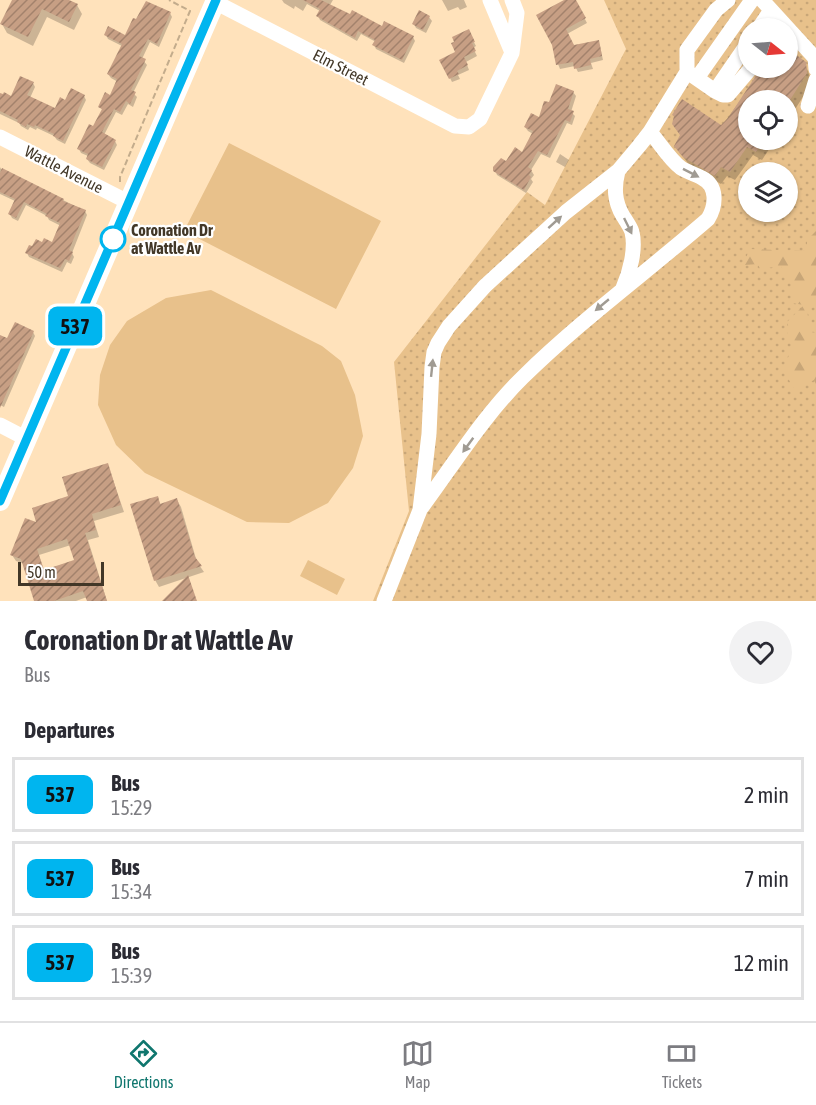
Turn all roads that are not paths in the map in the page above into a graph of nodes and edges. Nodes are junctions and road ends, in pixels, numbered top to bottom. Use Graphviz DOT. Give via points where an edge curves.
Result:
graph roads {
  1 [pos="490,0"];
  2 [pos="512,0"];
  3 [pos="752,0"];
  4 [pos="211,2"];
  5 [pos="719,3"];
  6 [pos="766,5"];
  7 [pos="776,18"];
  8 [pos="798,42"];
  9 [pos="512,53"];
  10 [pos="738,58"];
  11 [pos="816,69"];
  12 [pos="692,75"];
  13 [pos="743,78"];
  14 [pos="816,80"];
  15 [pos="715,91"];
  16 [pos="808,106"];
  17 [pos="650,132"];
  18 [pos="0,137"];
  19 [pos="618,171"];
  20 [pos="129,201"];
  21 [pos="623,288"];
  22 [pos="0,425"];
  23 [pos="27,439"];
  24 [pos="0,501"];
  25 [pos="420,510"];
  26 [pos="384,601"];
  1 -- 9 [label="street"];
  2 -- 9 [label="street" via="517,13"];
  3 -- 12 [label="street"];
  4 -- 9 [label="street, Elm Street" via="455,126 468,127 480,119"];
  4 -- 20 [label="main road"];
  5 -- 12 [label="street" via="687,50"];
  6 -- 7 [label="street"];
  8 -- 11 [label="street" via="815,58"];
  10 -- 15 [label="street"];
  12 -- 15 [label="street"];
  12 -- 17 [label="street"];
  13 -- 15 [label="street" via="728,95"];
  14 -- 16 [label="street"];
  17 -- 19 [label="street"];
  17 -- 21 [label="street, one-way" via="679,166 704,179 715,196 714,206 708,219"];
  18 -- 20 [label="street, Wattle Avenue"];
  19 -- 21 [label="street, one-way" via="614,192 633,239"];
  25 -- 19 [label="street, one-way" via="432,367 438,343 448,326 485,286"];
  20 -- 23 [label="main road"];
  21 -- 25 [label="street, one-way" via="522,378"];
  22 -- 23 [label="street"];
  23 -- 24 [label="main road"];
  25 -- 26 [label="street"];
}
